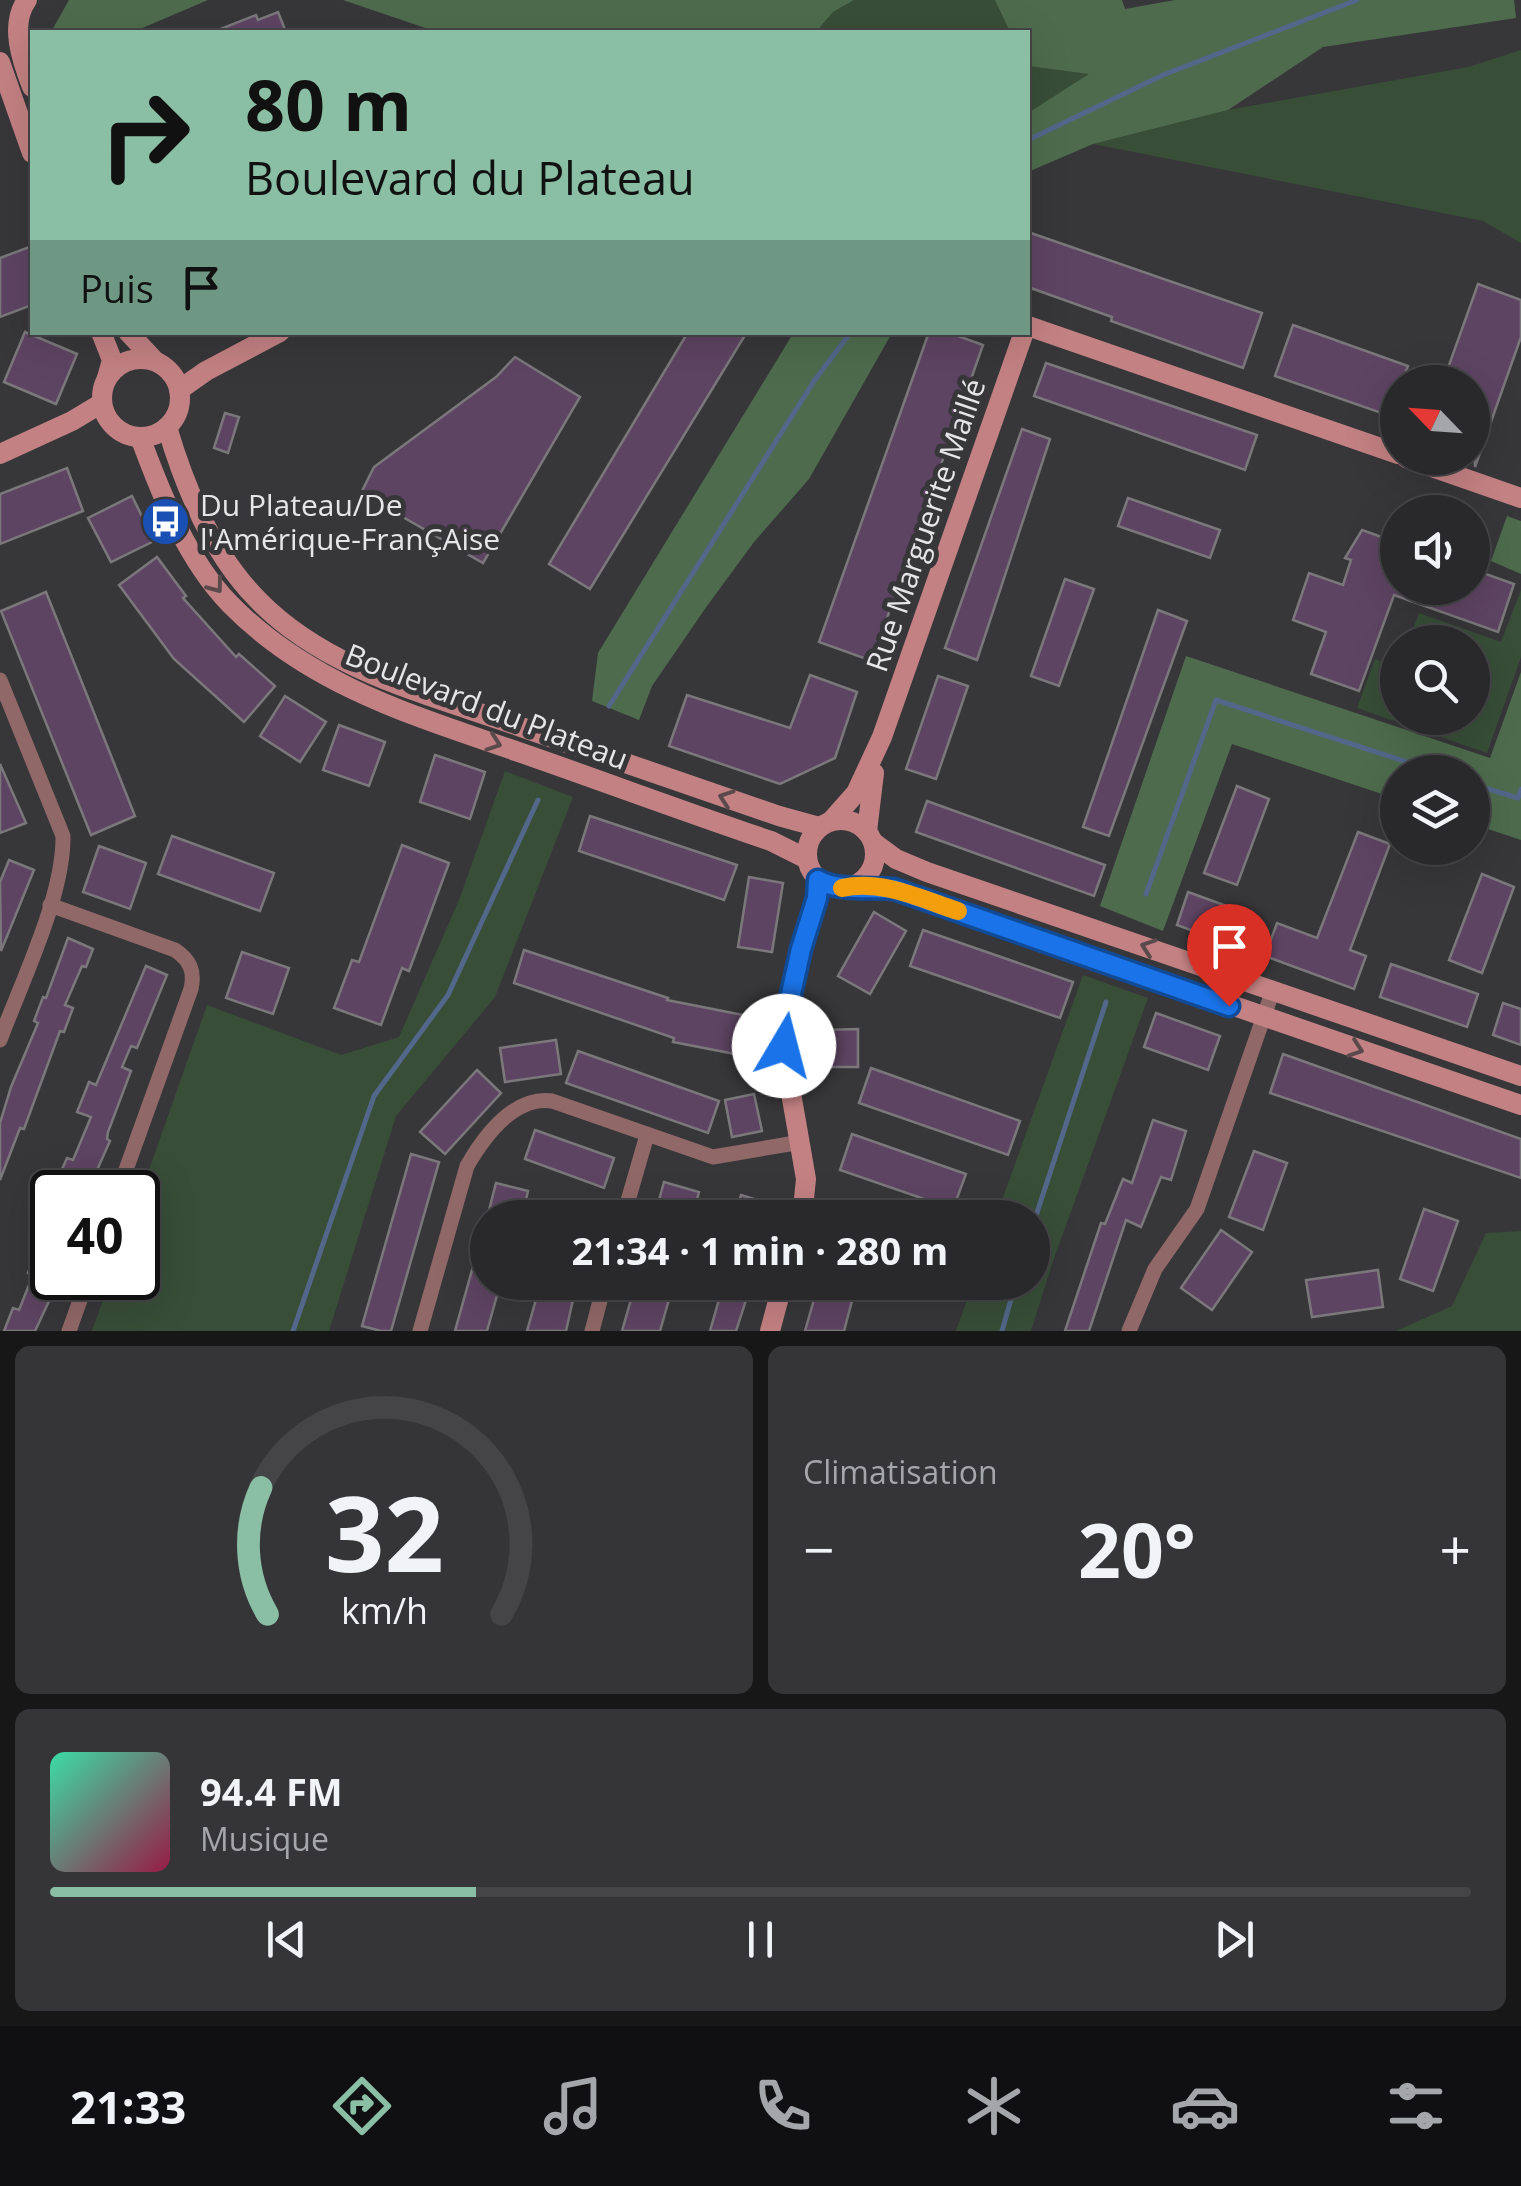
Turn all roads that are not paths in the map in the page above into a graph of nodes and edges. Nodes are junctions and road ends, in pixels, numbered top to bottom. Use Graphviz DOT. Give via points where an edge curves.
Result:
graph roads {
  1 [pos="26,0"];
  2 [pos="0,62"];
  3 [pos="30,81"];
  4 [pos="30,147"];
  5 [pos="1030,327"];
  6 [pos="102,335"];
  7 [pos="131,335"];
  8 [pos="274,335"];
  9 [pos="1023,335"];
  10 [pos="169,376"];
  11 [pos="107,379"];
  12 [pos="106,412"];
  13 [pos="167,426"];
  14 [pos="140,437"];
  15 [pos="1380,448"];
  16 [pos="0,454"];
  17 [pos="1455,475"];
  18 [pos="1521,498"];
  19 [pos="0,680"];
  20 [pos="882,737"];
  21 [pos="826,823"];
  22 [pos="870,836"];
  23 [pos="807,859"];
  24 [pos="818,880"];
  25 [pos="848,886"];
  26 [pos="50,905"];
  27 [pos="795,986"];
  28 [pos="1273,990"];
  29 [pos="1264,1018"];
  30 [pos="0,1040"];
  31 [pos="1521,1076"];
  32 [pos="1521,1104"];
  33 [pos="647,1135"];
  34 [pos="801,1142"];
  35 [pos="126,1170"];
  36 [pos="629,1200"];
  37 [pos="804,1200"];
  38 [pos="80,1300"];
  39 [pos="600,1300"];
  40 [pos="779,1300"];
  41 [pos="68,1331"];
  42 [pos="420,1331"];
  43 [pos="592,1331"];
  44 [pos="770,1331"];
  45 [pos="1129,1331"];
  1 -- 3 [label="main road" via="18,37"];
  2 -- 4 [label="main road"];
  5 -- 15 [label="main road"];
  6 -- 11 [label="main road" via="112,360"];
  7 -- 10 [label="main road"];
  8 -- 10 [label="main road" via="224,362"];
  9 -- 20 [label="main road, Rue Marguerite Maillé"];
  10 -- 11 [label="main road" via="143,359 128,361"];
  10 -- 13 [label="main road" via="176,414"];
  11 -- 12 [label="main road"];
  12 -- 14 [label="main road" via="118,430"];
  12 -- 16 [label="main road"];
  13 -- 14 [label="main road"];
  21 -- 13 [label="main road, Boulevard du Plateau, one-way" via="779,816 384,679 297,634 257,600 214,540"];
  14 -- 23 [label="main road, Boulevard du Plateau, one-way" via="209,578 254,626 309,669 388,706"];
  17 -- 18 [label="main road"];
  19 -- 26 [label="street" via="63,836"];
  20 -- 21 [label="main road, Rue Marguerite Maillé" via="856,792"];
  20 -- 22 [label="main road, Rue Marguerite Maillé" via="869,797"];
  21 -- 22 [label="main road" via="857,823"];
  21 -- 23 [label="main road" via="807,847"];
  22 -- 25 [label="main road" via="872,867"];
  28 -- 22 [label="main road, one-way" via="926,872 896,859"];
  23 -- 24 [label="main road"];
  24 -- 25 [label="main road"];
  24 -- 27 [label="main road"];
  25 -- 27 [label="main road"];
  25 -- 29 [label="main road" via="894,889"];
  26 -- 30 [label="street"];
  26 -- 35 [label="street" via="175,950 191,967 191,989"];
  27 -- 34 [label="main road" via="784,1046"];
  28 -- 29 [label="street"];
  28 -- 31 [label="main road"];
  29 -- 32 [label="main road, one-way"];
  29 -- 45 [label="street" via="1197,1210 1155,1268"];
  33 -- 34 [label="street" via="718,1158"];
  33 -- 36 [label="street"];
  33 -- 42 [label="street" via="537,1099 510,1112 468,1166"];
  34 -- 37 [label="main road"];
  38 -- 41 [label="street"];
  39 -- 43 [label="street"];
  40 -- 44 [label="main road"];
}
